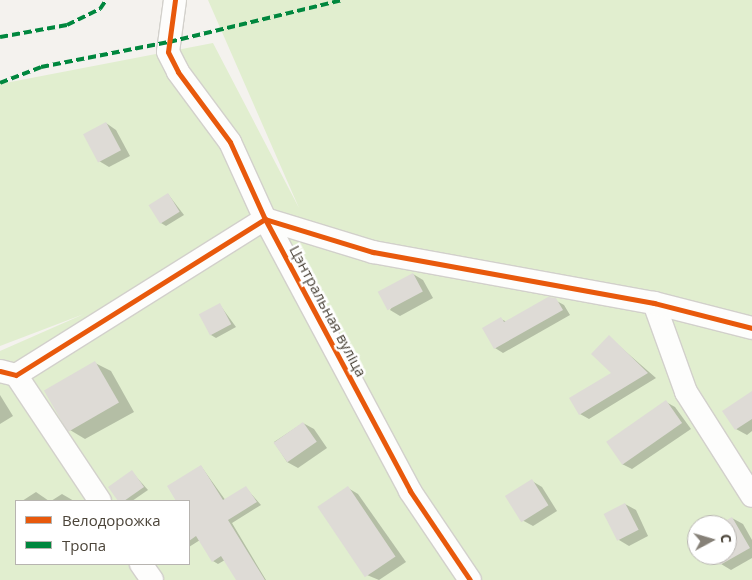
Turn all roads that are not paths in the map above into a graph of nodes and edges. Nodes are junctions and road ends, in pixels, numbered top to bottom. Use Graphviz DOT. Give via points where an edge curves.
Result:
graph roads {
  1 [pos="175,0"];
  2 [pos="265,219"];
  3 [pos="654,303"];
  4 [pos="752,328"];
  5 [pos="8,373"];
  6 [pos="752,496"];
  7 [pos="99,500"];
  8 [pos="142,565"];
  9 [pos="152,580"];
  10 [pos="470,580"];
  1 -- 2 [label="street, Цэнтральная вуліца" via="168,52 178,72 230,142"];
  2 -- 3 [label="street" via="373,252"];
  2 -- 5 [label="street"];
  2 -- 10 [label="street, Цэнтральная вуліца" via="410,491"];
  3 -- 4 [label="street"];
  3 -- 6 [label="street" via="686,392"];
  5 -- 7 [label="street"];
  8 -- 9 [label="street"];
}
